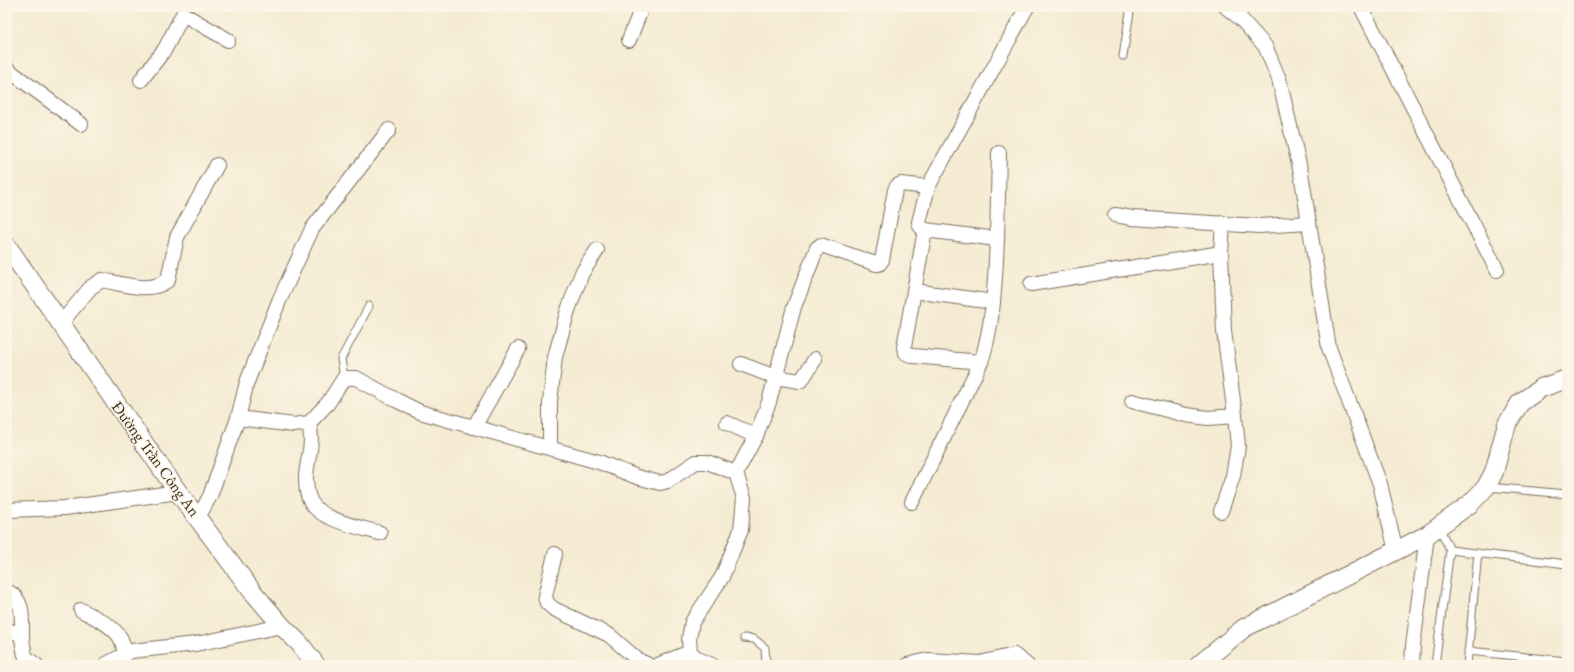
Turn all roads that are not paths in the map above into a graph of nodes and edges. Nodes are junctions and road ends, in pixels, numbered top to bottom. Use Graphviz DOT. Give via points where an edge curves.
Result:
graph roads {
  1 [pos="642,7"];
  2 [pos="1027,7"];
  3 [pos="1132,7"];
  4 [pos="1226,7"];
  5 [pos="1361,7"];
  6 [pos="181,9"];
  7 [pos="228,40"];
  8 [pos="629,40"];
  9 [pos="1123,56"];
  10 [pos="7,69"];
  11 [pos="141,80"];
  12 [pos="80,124"];
  13 [pos="389,130"];
  14 [pos="999,153"];
  15 [pos="217,165"];
  16 [pos="928,187"];
  17 [pos="1115,214"];
  18 [pos="1223,223"];
  19 [pos="1310,223"];
  20 [pos="925,230"];
  21 [pos="997,239"];
  22 [pos="7,246"];
  23 [pos="597,250"];
  24 [pos="1221,253"];
  25 [pos="1497,270"];
  26 [pos="1031,284"];
  27 [pos="914,291"];
  28 [pos="993,302"];
  29 [pos="369,306"];
  30 [pos="61,323"];
  31 [pos="518,350"];
  32 [pos="815,359"];
  33 [pos="982,362"];
  34 [pos="741,364"];
  35 [pos="775,377"];
  36 [pos="344,378"];
  37 [pos="1567,378"];
  38 [pos="1132,401"];
  39 [pos="1236,416"];
  40 [pos="238,418"];
  41 [pos="309,423"];
  42 [pos="727,423"];
  43 [pos="474,427"];
  44 [pos="756,436"];
  45 [pos="550,447"];
  46 [pos="736,472"];
  47 [pos="1486,486"];
  48 [pos="178,492"];
  49 [pos="1567,494"];
  50 [pos="912,502"];
  51 [pos="7,510"];
  52 [pos="1221,510"];
  53 [pos="198,518"];
  54 [pos="1433,531"];
  55 [pos="380,533"];
  56 [pos="1396,550"];
  57 [pos="1450,550"];
  58 [pos="1478,553"];
  59 [pos="555,554"];
  60 [pos="1567,564"];
  61 [pos="7,591"];
  62 [pos="81,610"];
  63 [pos="282,626"];
  64 [pos="7,630"];
  65 [pos="21,634"];
  66 [pos="744,638"];
  67 [pos="1468,651"];
  68 [pos="690,652"];
  69 [pos="126,654"];
  70 [pos="1567,662"];
  71 [pos="36,665"];
  72 [pos="104,665"];
  73 [pos="316,665"];
  74 [pos="648,665"];
  75 [pos="658,665"];
  76 [pos="712,665"];
  77 [pos="766,665"];
  78 [pos="907,665"];
  79 [pos="1027,665"];
  80 [pos="1199,665"];
  81 [pos="1412,665"];
  82 [pos="1435,665"];
  83 [pos="1468,665"];
  1 -- 8 [label="street"];
  2 -- 16 [label="street"];
  3 -- 9 [label="lane"];
  4 -- 19 [label="street" via="1241,19 1265,46 1279,79"];
  5 -- 25 [label="street"];
  6 -- 7 [label="street"];
  6 -- 11 [label="street" via="165,49"];
  10 -- 12 [label="street"];
  13 -- 40 [label="street" via="312,229 279,300 248,382"];
  14 -- 21 [label="street"];
  15 -- 30 [label="street" via="177,237 168,280 162,286 144,287 102,280 91,287"];
  16 -- 20 [label="street" via="919,222"];
  16 -- 35 [label="street" via="901,184 897,186 880,264 818,246 794,307"];
  17 -- 18 [label="street" via="1132,218"];
  18 -- 19 [label="street" via="1259,226"];
  18 -- 24 [label="street"];
  19 -- 56 [label="street" via="1330,348 1380,484"];
  20 -- 21 [label="street"];
  20 -- 27 [label="street"];
  21 -- 28 [label="street"];
  22 -- 30 [label="street, Đường Trần Công An"];
  23 -- 45 [label="street" via="582,273 568,310 555,357 550,402"];
  24 -- 26 [label="street"];
  24 -- 39 [label="street" via="1224,332"];
  27 -- 28 [label="street"];
  27 -- 33 [label="street" via="904,347 906,353 913,356"];
  28 -- 33 [label="street"];
  29 -- 36 [label="lane" via="341,359"];
  30 -- 48 [label="street, Đường Trần Công An"];
  31 -- 43 [label="street"];
  32 -- 35 [label="street" via="800,381"];
  33 -- 50 [label="street"];
  34 -- 35 [label="street"];
  35 -- 44 [label="street"];
  36 -- 41 [label="street" via="328,403"];
  36 -- 43 [label="street" via="356,378 420,412"];
  37 -- 47 [label="street" via="1541,388 1520,403 1507,424 1494,472"];
  38 -- 39 [label="street" via="1186,415 1208,418"];
  39 -- 52 [label="street" via="1238,446 1233,476"];
  40 -- 41 [label="street" via="294,425"];
  40 -- 53 [label="street" via="210,496"];
  41 -- 55 [label="street" via="312,436 306,491 311,503 336,520"];
  42 -- 44 [label="street"];
  43 -- 45 [label="street"];
  44 -- 46 [label="street"];
  45 -- 46 [label="street" via="660,483 668,481 696,462 707,462"];
  46 -- 68 [label="street" via="744,498 741,530 722,577 692,622"];
  47 -- 49 [label="lane"];
  47 -- 54 [label="street" via="1470,504"];
  48 -- 51 [label="street" via="65,508"];
  48 -- 53 [label="street, Đường Trần Công An"];
  53 -- 63 [label="street, Đường Trần Công An" via="252,591"];
  54 -- 56 [label="street"];
  54 -- 57 [label="lane"];
  54 -- 81 [label="street"];
  56 -- 80 [label="street" via="1244,628"];
  57 -- 58 [label="lane"];
  57 -- 82 [label="lane"];
  58 -- 60 [label="lane"];
  58 -- 67 [label="lane"];
  59 -- 74 [label="street" via="545,596 547,603 554,609 609,635 638,660"];
  61 -- 65 [label="street" via="19,600 22,614"];
  62 -- 69 [label="street" via="114,631 121,640"];
  63 -- 69 [label="street" via="196,644 131,651"];
  63 -- 73 [label="street, Đường Trần Công An"];
  64 -- 65 [label="street"];
  65 -- 71 [label="street" via="26,657"];
  66 -- 77 [label="lane" via="754,639 765,648"];
  67 -- 70 [label="lane"];
  67 -- 83 [label="lane"];
  68 -- 75 [label="street"];
  68 -- 76 [label="street"];
  69 -- 72 [label="street"];
  78 -- 79 [label="street" via="928,660 980,663 1014,655"];
}
